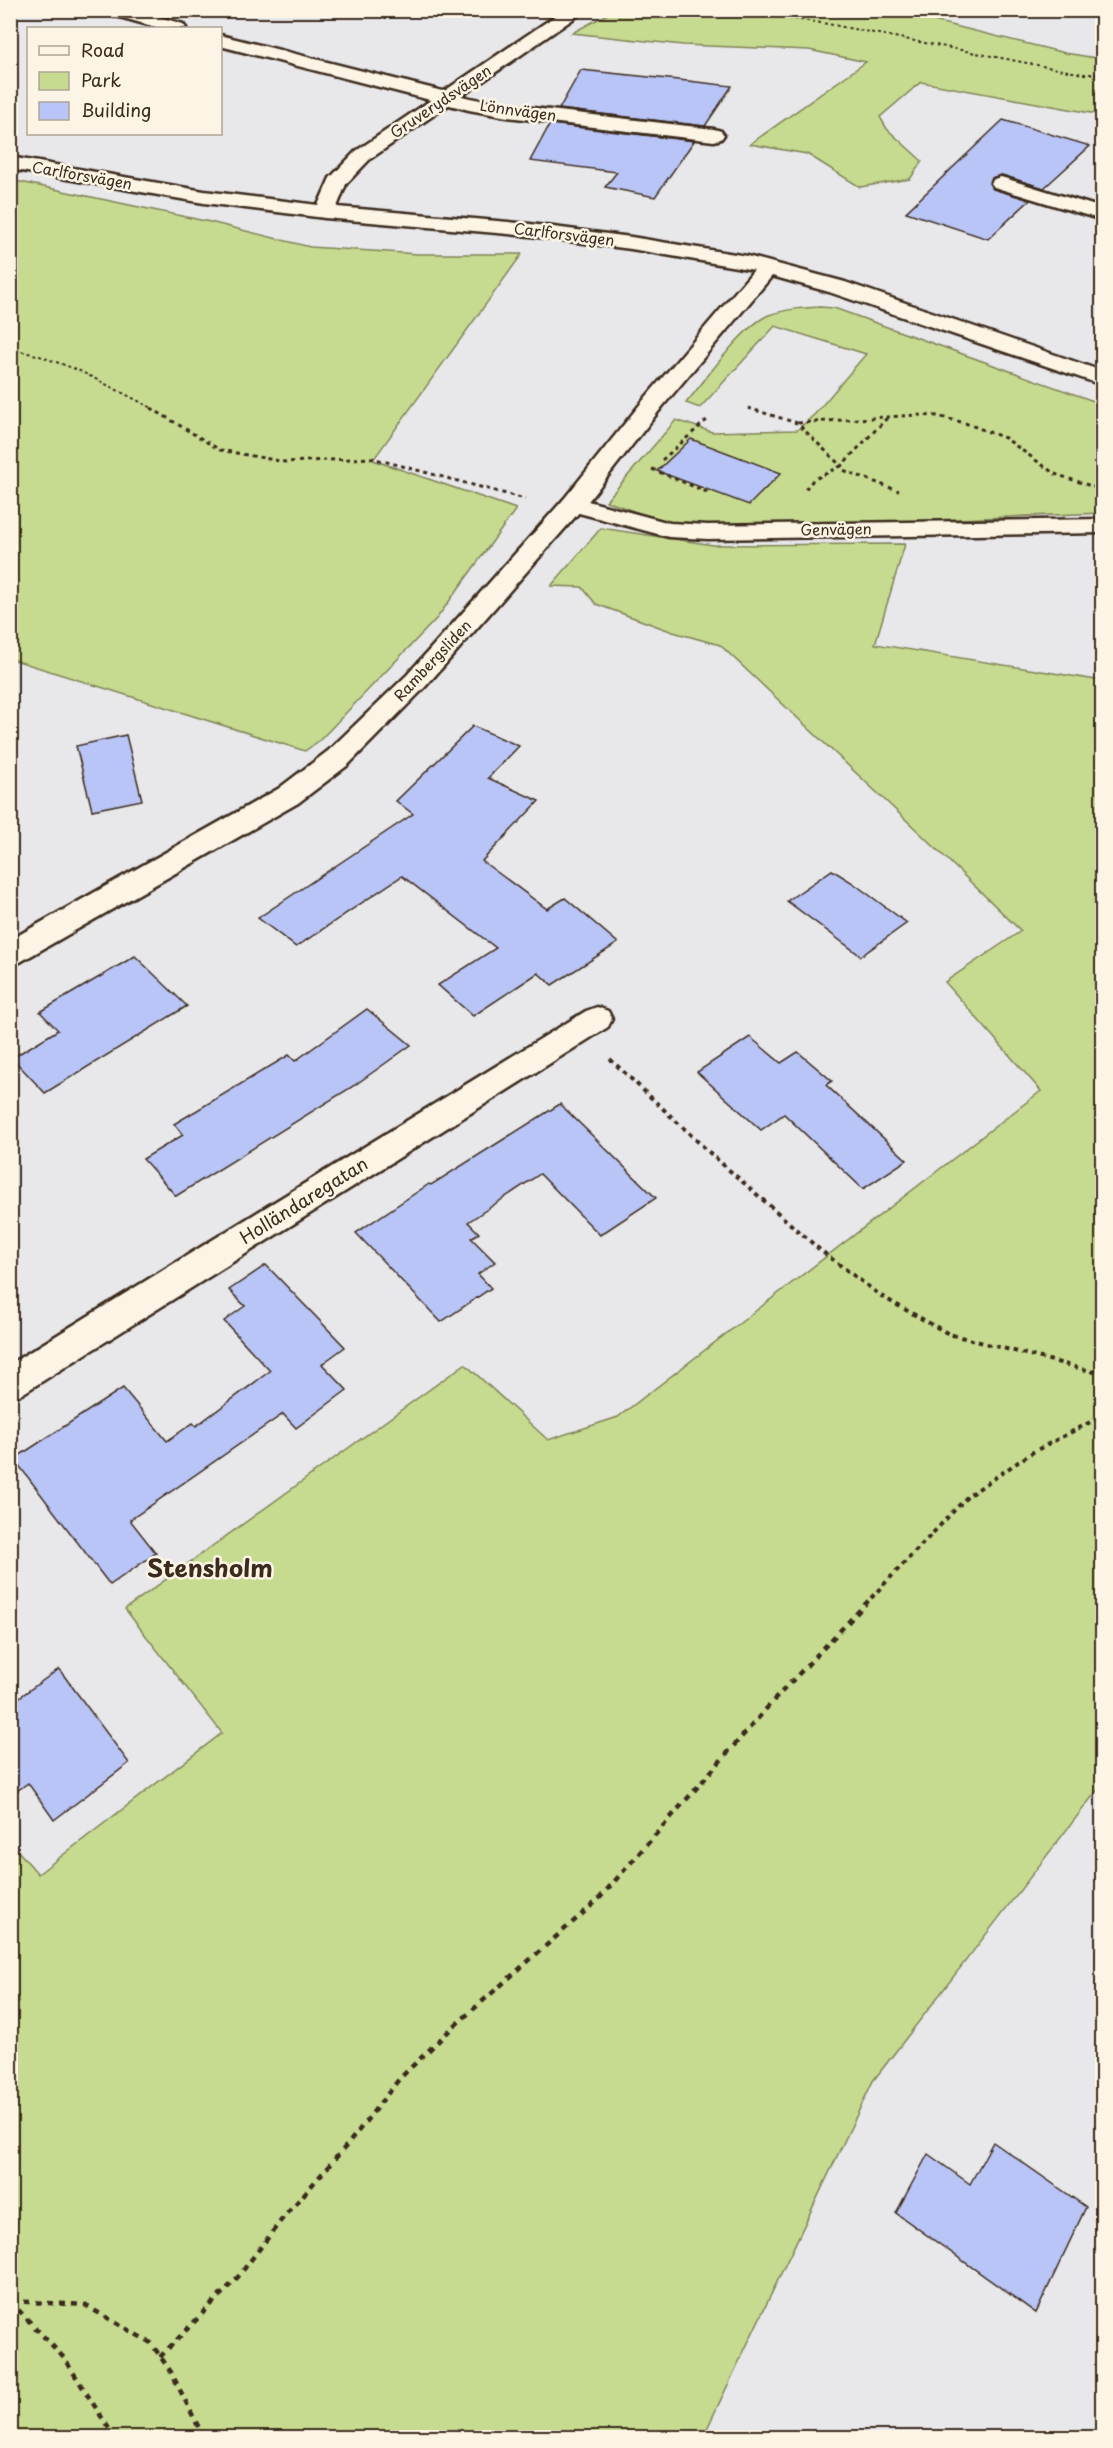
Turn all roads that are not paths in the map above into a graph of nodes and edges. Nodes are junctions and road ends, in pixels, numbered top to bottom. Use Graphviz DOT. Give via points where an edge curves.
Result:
graph roads {
  1 [pos="115,10"];
  2 [pos="578,10"];
  3 [pos="174,27"];
  4 [pos="222,41"];
  5 [pos="445,99"];
  6 [pos="714,135"];
  7 [pos="10,163"];
  8 [pos="1001,183"];
  9 [pos="325,212"];
  10 [pos="1102,214"];
  11 [pos="768,267"];
  12 [pos="1102,378"];
  13 [pos="573,504"];
  14 [pos="1102,526"];
  15 [pos="10,954"];
  16 [pos="588,1024"];
  17 [pos="10,1383"];
  1 -- 3 [label="street"];
  2 -- 5 [label="street, Gruverydsvägen"];
  4 -- 5 [label="street, Lönnvägen"];
  5 -- 6 [label="street, Lönnvägen" via="507,111"];
  5 -- 9 [label="street, Gruverydsvägen" via="363,155 337,182"];
  7 -- 9 [label="street, Carlforsvägen" via="204,197"];
  8 -- 10 [label="street"];
  9 -- 11 [label="street, Carlforsvägen" via="540,231"];
  11 -- 12 [label="street, Carlforsvägen"];
  11 -- 13 [label="street, Rambergsliden"];
  13 -- 14 [label="street, Genvägen" via="659,528 697,532"];
  13 -- 15 [label="street, Rambergsliden" via="416,681 338,758 288,796"];
  16 -- 17 [label="street, Holländaregatan"];
}
